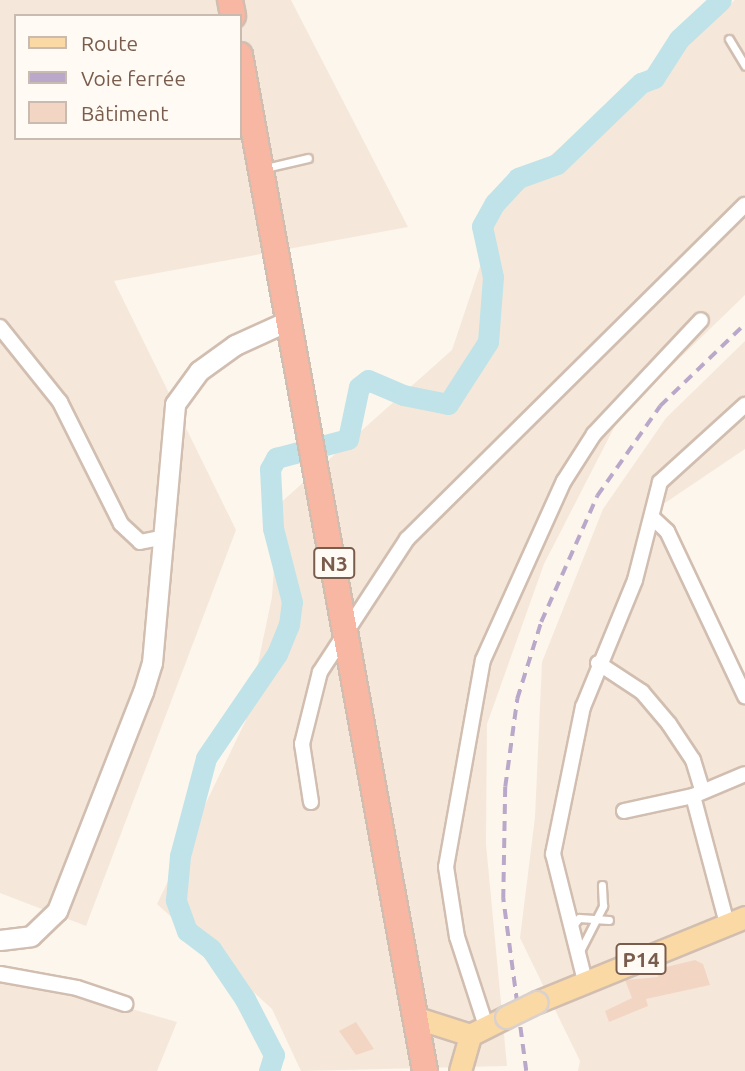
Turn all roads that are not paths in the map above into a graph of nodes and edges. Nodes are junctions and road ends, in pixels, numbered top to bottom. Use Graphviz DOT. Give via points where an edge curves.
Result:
graph roads {
  1 [pos="729,39"];
  2 [pos="242,66"];
  3 [pos="745,66"];
  4 [pos="308,158"];
  5 [pos="261,169"];
  6 [pos="745,205"];
  7 [pos="290,320"];
  8 [pos="701,320"];
  9 [pos="0,327"];
  10 [pos="745,405"];
  11 [pos="654,519"];
  12 [pos="161,538"];
  13 [pos="345,628"];
  14 [pos="598,663"];
  15 [pos="745,696"];
  16 [pos="745,774"];
  17 [pos="697,792"];
  18 [pos="311,802"];
  19 [pos="624,811"];
  20 [pos="602,885"];
  21 [pos="595,919"];
  22 [pos="609,920"];
  23 [pos="736,920"];
  24 [pos="570,928"];
  25 [pos="0,940"];
  26 [pos="578,955"];
  27 [pos="0,974"];
  28 [pos="585,981"];
  29 [pos="125,1004"];
  30 [pos="414,1017"];
  31 [pos="478,1031"];
  32 [pos="425,1071"];
  33 [pos="460,1071"];
  1 -- 3 [label="lane"];
  2 -- 5 [label="highway, N3"];
  4 -- 5 [label="lane"];
  5 -- 7 [label="highway, N3"];
  6 -- 13 [label="street" via="429,515"];
  7 -- 12 [label="main road" via="235,345 186,385 170,422"];
  7 -- 13 [label="highway, N3"];
  8 -- 31 [label="street" via="594,434 564,481 483,660 446,867"];
  9 -- 12 [label="street" via="60,402 121,524 140,542"];
  10 -- 11 [label="street" via="660,482"];
  11 -- 14 [label="street"];
  11 -- 15 [label="street" via="667,531"];
  12 -- 25 [label="main road" via="152,663 66,892 57,912 31,936"];
  13 -- 18 [label="street" via="320,672 302,744"];
  13 -- 30 [label="highway, N3"];
  14 -- 17 [label="street" via="642,692 669,724 693,760"];
  14 -- 24 [label="street" via="579,725 553,854"];
  16 -- 17 [label="street"];
  17 -- 19 [label="street"];
  17 -- 23 [label="street"];
  20 -- 21 [label="lane" via="603,906"];
  21 -- 22 [label="lane"];
  21 -- 24 [label="lane" via="579,918"];
  21 -- 26 [label="lane"];
  23 -- 28 [label="main road, P14"];
  24 -- 26 [label="street"];
  26 -- 28 [label="street"];
  27 -- 29 [label="street" via="76,988"];
  28 -- 31 [label="main road, P14, bridge"];
  30 -- 31 [label="main road"];
  30 -- 32 [label="highway, N3"];
  31 -- 33 [label="main road"];
}
